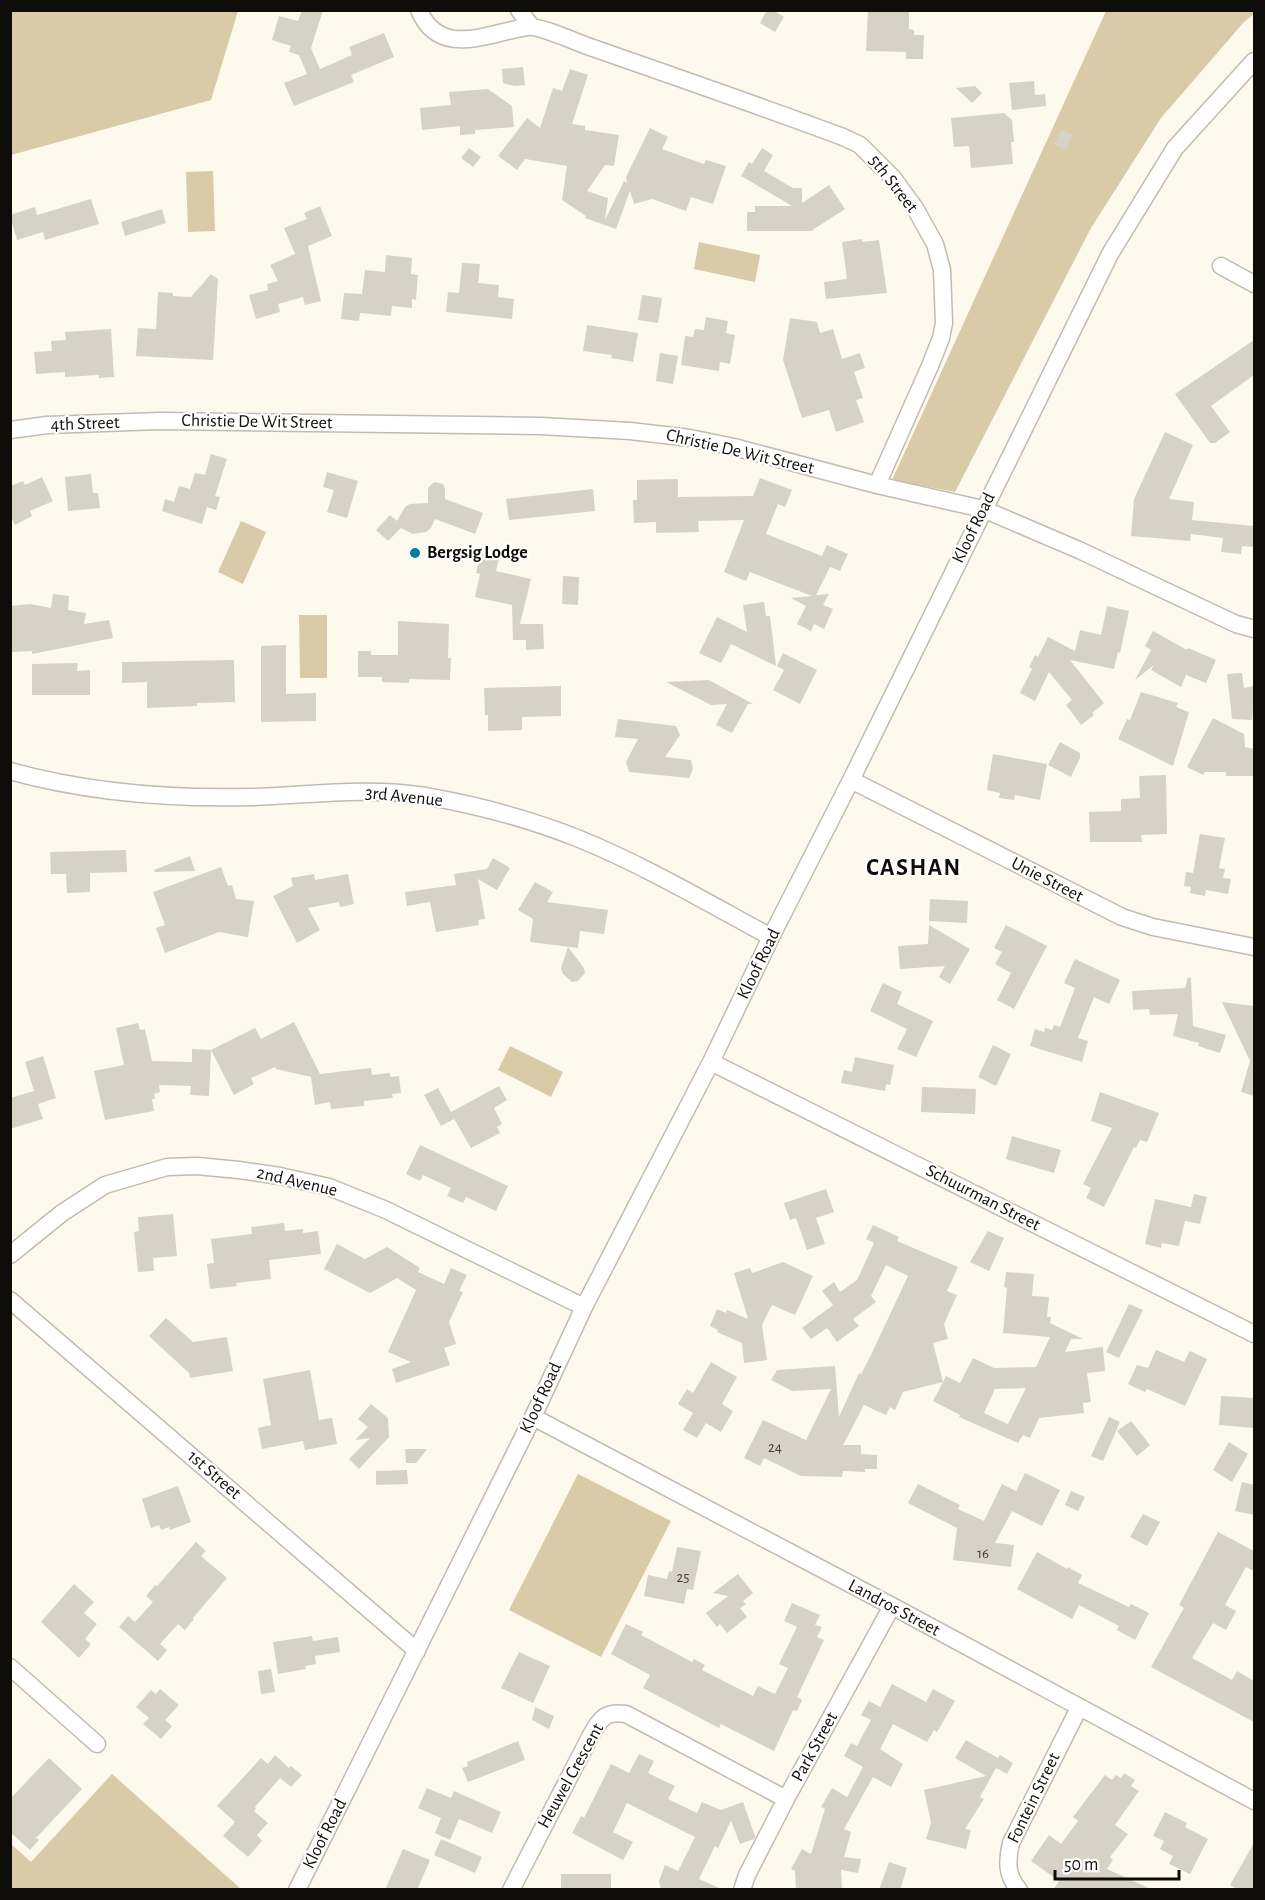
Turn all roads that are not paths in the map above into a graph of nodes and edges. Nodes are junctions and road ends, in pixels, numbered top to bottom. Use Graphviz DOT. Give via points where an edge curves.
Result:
graph roads {
  1 [pos="419,10"];
  2 [pos="519,10"];
  3 [pos="531,26"];
  4 [pos="1254,61"];
  5 [pos="1221,266"];
  6 [pos="1254,284"];
  7 [pos="160,421"];
  8 [pos="10,430"];
  9 [pos="877,485"];
  10 [pos="983,509"];
  11 [pos="1254,629"];
  12 [pos="10,771"];
  13 [pos="851,780"];
  14 [pos="771,937"];
  15 [pos="1254,947"];
  16 [pos="711,1062"];
  17 [pos="10,1255"];
  18 [pos="10,1300"];
  19 [pos="584,1307"];
  20 [pos="1254,1334"];
  21 [pos="533,1417"];
  22 [pos="892,1606"];
  23 [pos="417,1651"];
  24 [pos="10,1667"];
  25 [pos="1079,1708"];
  26 [pos="97,1744"];
  27 [pos="786,1799"];
  28 [pos="1254,1801"];
  29 [pos="297,1890"];
  30 [pos="511,1890"];
  31 [pos="742,1890"];
  32 [pos="1019,1890"];
  1 -- 3 [label="street" via="427,26 458,40"];
  2 -- 3 [label="street"];
  3 -- 9 [label="street, 5th Street" via="860,144 893,178 935,244 942,270 944,323 930,366"];
  4 -- 10 [label="street, Kloof Road" via="1175,148 1110,254"];
  5 -- 6 [label="street"];
  7 -- 8 [label="street, 4th Street" via="48,424"];
  7 -- 9 [label="street, Christie De Wit Street" via="630,430 734,447"];
  9 -- 10 [label="street, Christie De Wit Street"];
  10 -- 11 [label="street, Christie De Wit Street"];
  10 -- 13 [label="street, Kloof Road"];
  12 -- 14 [label="street, 3rd Avenue" via="95,790 250,797 376,792 453,802 525,819 579,839"];
  13 -- 14 [label="street, Kloof Road"];
  13 -- 15 [label="street, Unie Street" via="1122,918"];
  14 -- 16 [label="street, Kloof Road"];
  16 -- 19 [label="street, Kloof Road"];
  16 -- 20 [label="street, Schuurman Street"];
  17 -- 19 [label="street, 2nd Avenue" via="105,1185 167,1167 197,1166 280,1176 329,1187 386,1210"];
  18 -- 23 [label="street, 1st Street"];
  19 -- 21 [label="street, Kloof Road"];
  21 -- 22 [label="street, Landros Street"];
  21 -- 23 [label="street, Kloof Road"];
  22 -- 25 [label="street, Landros Street"];
  22 -- 27 [label="street, Park Street"];
  23 -- 29 [label="street, Kloof Road"];
  24 -- 26 [label="street"];
  25 -- 28 [label="street, Landros Street"];
  25 -- 32 [label="street, Fontein Street" via="1011,1843 1009,1874"];
  27 -- 30 [label="street, Heuwel Crescent" via="626,1714 615,1713 599,1721"];
  27 -- 31 [label="street, Park Street"];
}
